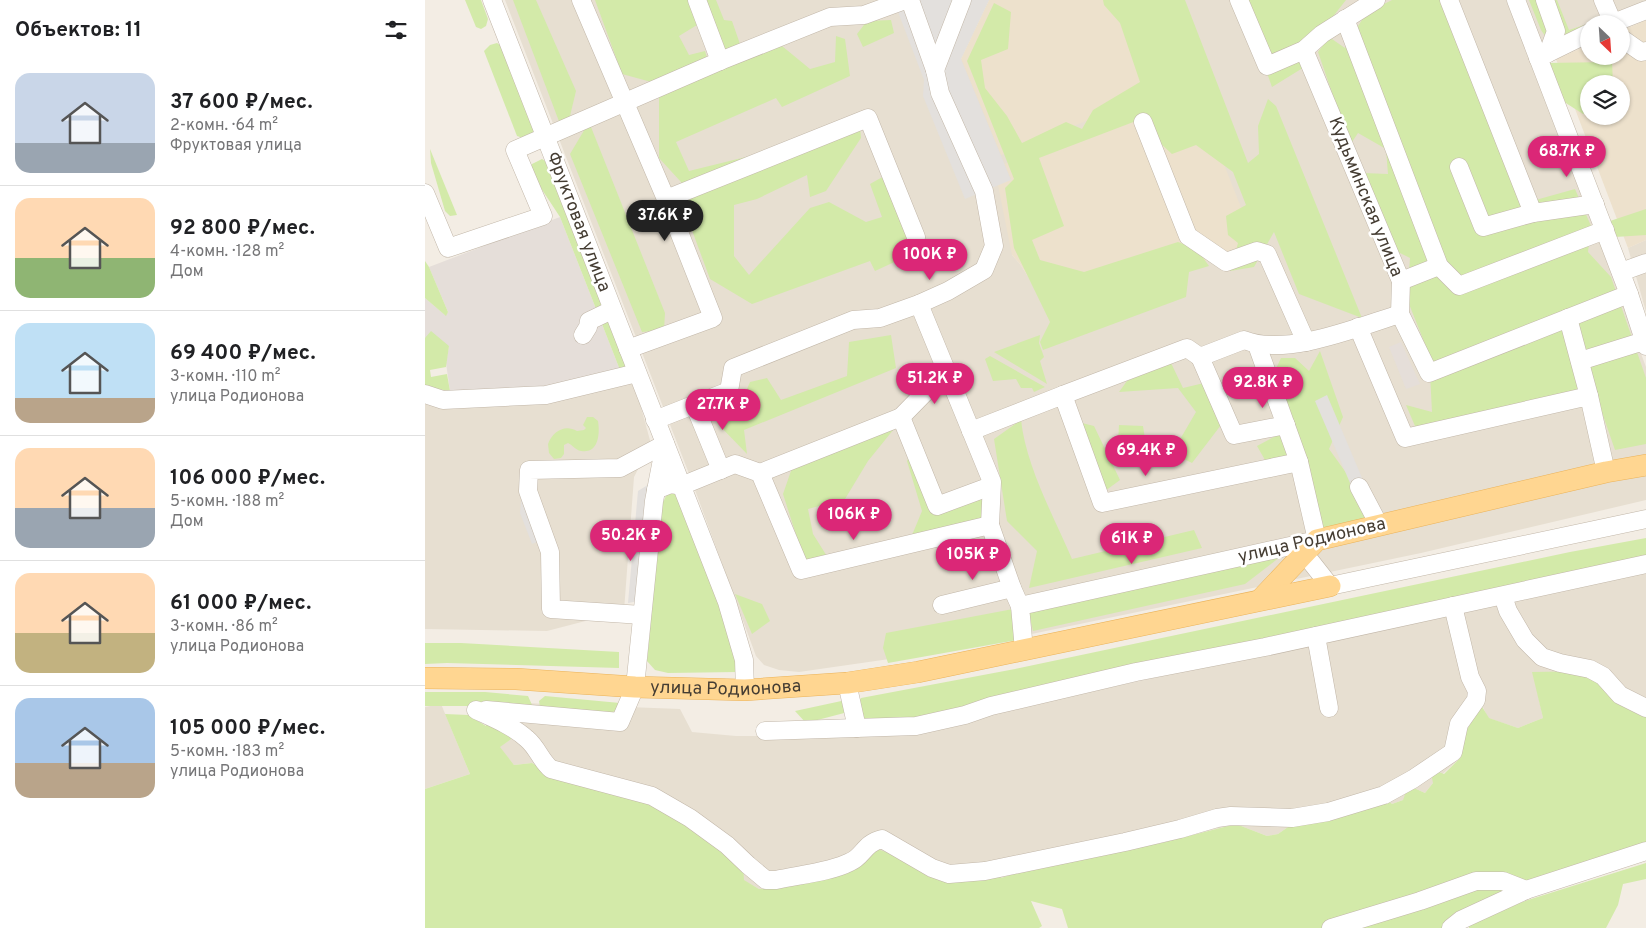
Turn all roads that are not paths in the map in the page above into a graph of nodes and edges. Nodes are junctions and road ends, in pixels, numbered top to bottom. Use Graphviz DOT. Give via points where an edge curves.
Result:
graph roads {
  1 [pos="492,0"];
  2 [pos="581,0"];
  3 [pos="697,0"];
  4 [pos="905,0"];
  5 [pos="910,0"];
  6 [pos="962,0"];
  7 [pos="1239,0"];
  8 [pos="1375,0"];
  9 [pos="1449,0"];
  10 [pos="1516,0"];
  11 [pos="1545,0"];
  12 [pos="1603,0"];
  13 [pos="1646,10"];
  14 [pos="1609,15"];
  15 [pos="1345,19"];
  16 [pos="1630,19"];
  17 [pos="1580,36"];
  18 [pos="1630,42"];
  19 [pos="1304,50"];
  20 [pos="1646,51"];
  21 [pos="1543,55"];
  22 [pos="720,61"];
  23 [pos="935,70"];
  24 [pos="625,102"];
  25 [pos="1143,122"];
  26 [pos="545,137"];
  27 [pos="1459,167"];
  28 [pos="425,193"];
  29 [pos="665,199"];
  30 [pos="1595,204"];
  31 [pos="1533,213"];
  32 [pos="1605,230"];
  33 [pos="916,237"];
  34 [pos="1646,264"];
  35 [pos="1439,266"];
  36 [pos="1621,272"];
  37 [pos="1401,281"];
  38 [pos="1629,294"];
  39 [pos="919,304"];
  40 [pos="612,310"];
  41 [pos="1399,314"];
  42 [pos="1568,318"];
  43 [pos="1358,327"];
  44 [pos="583,336"];
  45 [pos="1305,342"];
  46 [pos="1645,344"];
  47 [pos="1257,345"];
  48 [pos="628,349"];
  49 [pos="1200,357"];
  50 [pos="1580,361"];
  51 [pos="946,371"];
  52 [pos="637,372"];
  53 [pos="425,394"];
  54 [pos="1063,395"];
  55 [pos="1589,396"];
  56 [pos="694,404"];
  57 [pos="901,417"];
  58 [pos="655,420"];
  59 [pos="1286,425"];
  60 [pos="971,431"];
  61 [pos="665,444"];
  62 [pos="1299,462"];
  63 [pos="1646,465"];
  64 [pos="721,470"];
  65 [pos="1606,472"];
  66 [pos="760,473"];
  67 [pos="681,486"];
  68 [pos="991,486"];
  69 [pos="1359,487"];
  70 [pos="656,490"];
  71 [pos="1646,519"];
  72 [pos="991,525"];
  73 [pos="1379,525"];
  74 [pos="1311,547"];
  75 [pos="1646,564"];
  76 [pos="1331,586"];
  77 [pos="1012,588"];
  78 [pos="1503,596"];
  79 [pos="1260,600"];
  80 [pos="942,605"];
  81 [pos="1020,606"];
  82 [pos="1453,606"];
  83 [pos="642,615"];
  84 [pos="1316,636"];
  85 [pos="1024,650"];
  86 [pos="425,678"];
  87 [pos="847,683"];
  88 [pos="635,686"];
  89 [pos="745,690"];
  90 [pos="1329,708"];
  91 [pos="1646,708"];
  92 [pos="857,728"];
  93 [pos="765,731"];
  94 [pos="1646,851"];
  95 [pos="1526,890"];
  96 [pos="1331,928"];
  97 [pos="1451,928"];
  1 -- 26 [label="street, Фруктовая улица"];
  2 -- 24 [label="street"];
  3 -- 22 [label="street"];
  4 -- 22 [label="street" via="864,15 830,17"];
  5 -- 23 [label="street"];
  6 -- 23 [label="street"];
  7 -- 19 [label="street" via="1267,66"];
  8 -- 15 [label="street"];
  9 -- 31 [label="street"];
  10 -- 21 [label="street"];
  11 -- 21 [label="street" via="1556,31"];
  12 -- 14 [label="street"];
  13 -- 16 [label="street"];
  15 -- 19 [label="street"];
  15 -- 35 [label="street"];
  17 -- 21 [label="street"];
  18 -- 20 [label="street" via="1641,52"];
  19 -- 37 [label="street, Кудьминская улица"];
  21 -- 30 [label="street"];
  22 -- 24 [label="street"];
  23 -- 39 [label="street" via="939,93 984,191 994,246 984,270"];
  24 -- 26 [label="street"];
  24 -- 29 [label="street"];
  25 -- 45 [label="street" via="1188,236 1226,262 1257,251 1267,254"];
  26 -- 28 [label="street" via="515,150 543,216 448,248"];
  26 -- 40 [label="street, Фруктовая улица"];
  27 -- 31 [label="street" via="1483,227"];
  29 -- 33 [label="street" via="868,118"];
  29 -- 48 [label="street" via="713,318"];
  30 -- 31 [label="street"];
  30 -- 32 [label="street"];
  32 -- 35 [label="street" via="1459,286"];
  32 -- 36 [label="street"];
  34 -- 36 [label="street"];
  35 -- 37 [label="street"];
  36 -- 38 [label="street"];
  37 -- 41 [label="street, Кудьминская улица"];
  38 -- 42 [label="street"];
  38 -- 46 [label="street"];
  39 -- 51 [label="street"];
  39 -- 56 [label="street" via="880,318 853,320 733,368 729,391"];
  40 -- 44 [label="street" via="589,321"];
  40 -- 48 [label="street, Фруктовая улица"];
  41 -- 42 [label="street" via="1429,373"];
  41 -- 43 [label="street"];
  42 -- 50 [label="street"];
  43 -- 45 [label="street"];
  43 -- 55 [label="street" via="1405,438"];
  45 -- 47 [label="street"];
  46 -- 50 [label="street"];
  47 -- 49 [label="street" via="1244,340"];
  47 -- 59 [label="street"];
  48 -- 52 [label="street, Фруктовая улица"];
  49 -- 54 [label="street" via="1187,348"];
  49 -- 59 [label="street" via="1234,435"];
  50 -- 55 [label="street"];
  51 -- 57 [label="street"];
  51 -- 60 [label="street"];
  52 -- 53 [label="street" via="546,395 443,400"];
  52 -- 58 [label="street, Фруктовая улица"];
  54 -- 60 [label="street"];
  54 -- 62 [label="street" via="1102,503"];
  55 -- 65 [label="street"];
  56 -- 58 [label="street"];
  56 -- 64 [label="street"];
  57 -- 66 [label="street"];
  57 -- 68 [label="street" via="937,506"];
  58 -- 61 [label="street, Фруктовая улица"];
  59 -- 62 [label="street"];
  60 -- 68 [label="street"];
  61 -- 67 [label="street, Фруктовая улица"];
  61 -- 70 [label="street"];
  61 -- 83 [label="street" via="620,468 529,470 528,491 550,552 551,609"];
  62 -- 74 [label="street"];
  63 -- 65 [label="main road, улица Родионова"];
  64 -- 66 [label="street" via="735,464"];
  64 -- 67 [label="street"];
  65 -- 73 [label="main road, улица Родионова"];
  66 -- 72 [label="street" via="801,570"];
  67 -- 70 [label="street" via="671,484"];
  67 -- 89 [label="street, Фруктовая улица" via="737,632 744,660"];
  68 -- 72 [label="street"];
  69 -- 73 [label="street"];
  70 -- 83 [label="street"];
  71 -- 76 [label="street, улица Родионова"];
  72 -- 77 [label="street"];
  73 -- 74 [label="main road, улица Родионова"];
  74 -- 76 [label="street"];
  74 -- 79 [label="main road"];
  74 -- 81 [label="street, улица Родионова"];
  75 -- 78 [label="street"];
  76 -- 79 [label="main road, улица Родионова"];
  77 -- 80 [label="street"];
  77 -- 81 [label="street"];
  78 -- 82 [label="street"];
  78 -- 91 [label="street" via="1525,640 1542,657 1590,669 1603,676 1620,695"];
  79 -- 85 [label="main road, улица Родионова"];
  81 -- 85 [label="street"];
  82 -- 84 [label="street"];
  82 -- 88 [label="street" via="1477,691 1476,700 1459,724 1453,752 1384,795 1328,812 1292,818 1217,818 1125,842 961,874 949,874 933,868 882,839 868,845 853,861 842,866 766,880 690,818 652,796 551,769 544,764 528,739 476,710 620,722"];
  83 -- 88 [label="street"];
  84 -- 90 [label="street"];
  84 -- 92 [label="street" via="1136,672 916,726"];
  85 -- 87 [label="main road, улица Родионова"];
  86 -- 88 [label="main road, улица Родионова"];
  87 -- 89 [label="main road, улица Родионова"];
  87 -- 92 [label="street"];
  88 -- 89 [label="main road, улица Родионова"];
  92 -- 93 [label="street"];
  94 -- 95 [label="street"];
  95 -- 96 [label="street" via="1503,881 1476,881"];
  95 -- 97 [label="street" via="1461,920"];
}
